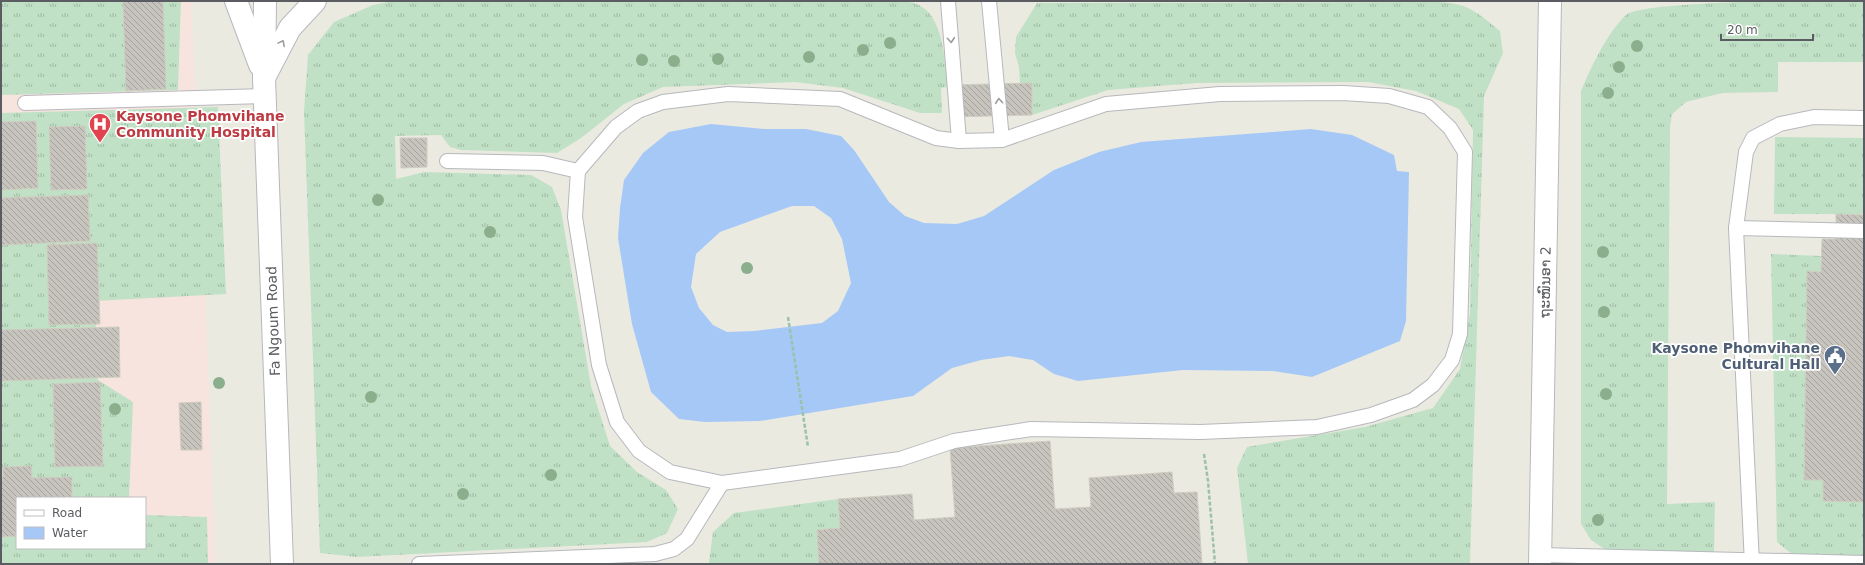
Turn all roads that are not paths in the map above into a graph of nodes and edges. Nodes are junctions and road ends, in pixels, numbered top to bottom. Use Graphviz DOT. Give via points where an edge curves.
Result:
graph roads {
  1 [pos="236,1"];
  2 [pos="264,1"];
  3 [pos="315,1"];
  4 [pos="948,1"];
  5 [pos="989,1"];
  6 [pos="1550,1"];
  7 [pos="265,87"];
  8 [pos="25,103"];
  9 [pos="1864,118"];
  10 [pos="1002,140"];
  11 [pos="959,141"];
  12 [pos="447,160"];
  13 [pos="578,171"];
  14 [pos="1736,228"];
  15 [pos="1864,231"];
  16 [pos="722,483"];
  17 [pos="1540,560"];
  18 [pos="1752,562"];
  19 [pos="1864,563"];
  20 [pos="282,564"];
  21 [pos="419,564"];
  1 -- 7 [label="street, Fa Ngoum Road"];
  2 -- 7 [label="street, Fa Ngoum Road"];
  7 -- 3 [label="street, one-way" via="290,28"];
  4 -- 11 [label="lane, one-way"];
  10 -- 5 [label="lane, one-way"];
  6 -- 17 [label="street, ຖະໜົນອາ 2"];
  7 -- 8 [label="lane"];
  7 -- 20 [label="street, Fa Ngoum Road"];
  9 -- 14 [label="lane" via="1814,117 1780,124 1753,138 1746,152"];
  10 -- 11 [label="lane"];
  10 -- 16 [label="lane" via="1106,104 1220,94 1343,93 1389,96 1428,108 1450,128 1465,152 1460,334 1452,360 1433,385 1413,400 1371,415 1318,427 1200,432 1031,429 954,441 900,459"];
  11 -- 13 [label="lane" via="936,138 840,99 728,94 663,102 638,111 616,127"];
  12 -- 13 [label="lane" via="543,163"];
  13 -- 16 [label="lane" via="575,217 599,365 616,422 639,451 670,472"];
  14 -- 15 [label="lane"];
  14 -- 18 [label="lane"];
  16 -- 21 [label="lane" via="687,539 674,549 655,554"];
  17 -- 18 [label="lane"];
  18 -- 19 [label="lane"];
}
